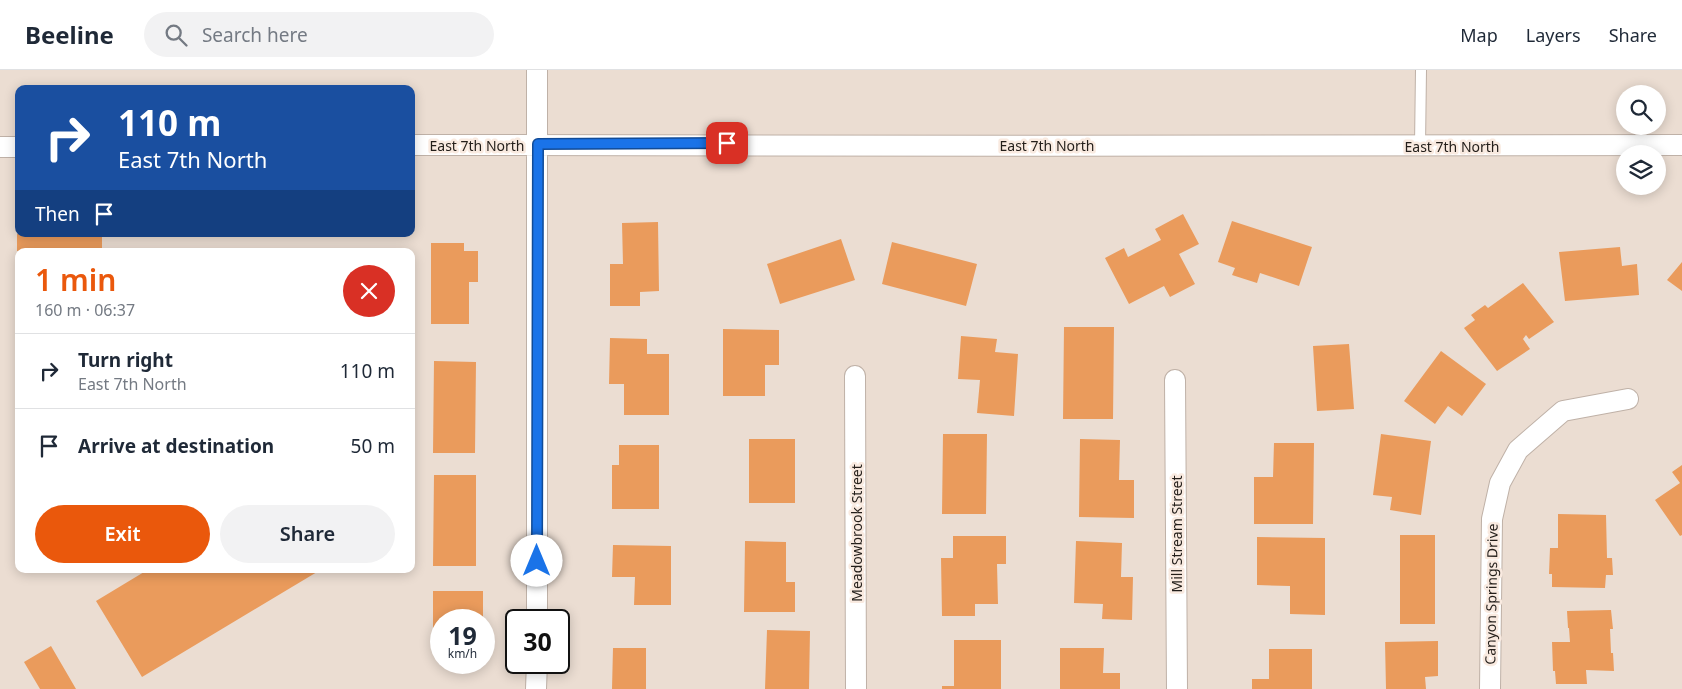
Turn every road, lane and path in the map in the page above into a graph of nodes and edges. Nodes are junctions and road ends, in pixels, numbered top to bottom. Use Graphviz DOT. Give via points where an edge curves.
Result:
graph roads {
  1 [pos="537,70"];
  2 [pos="1421,70"];
  3 [pos="538,144"];
  4 [pos="415,145"];
  5 [pos="1682,145"];
  6 [pos="1420,146"];
  7 [pos="0,147"];
  8 [pos="15,147"];
  9 [pos="855,376"];
  10 [pos="1174,380"];
  11 [pos="1628,399"];
  12 [pos="537,609"];
  13 [pos="537,674"];
  14 [pos="536,689"];
  15 [pos="856,689"];
  16 [pos="1177,689"];
  17 [pos="1490,689"];
  1 -- 3 [label="street"];
  2 -- 6 [label="lane"];
  3 -- 4 [label="street, East 7th North"];
  3 -- 6 [label="street, East 7th North"];
  3 -- 12 [label="street"];
  5 -- 6 [label="street, East 7th North"];
  7 -- 8 [label="street"];
  9 -- 15 [label="street, Meadowbrook Street"];
  10 -- 16 [label="street, Mill Stream Street"];
  11 -- 17 [label="street, Canyon Springs Drive" via="1563,411 1518,450 1500,483 1492,519"];
  13 -- 14 [label="street"];
}
